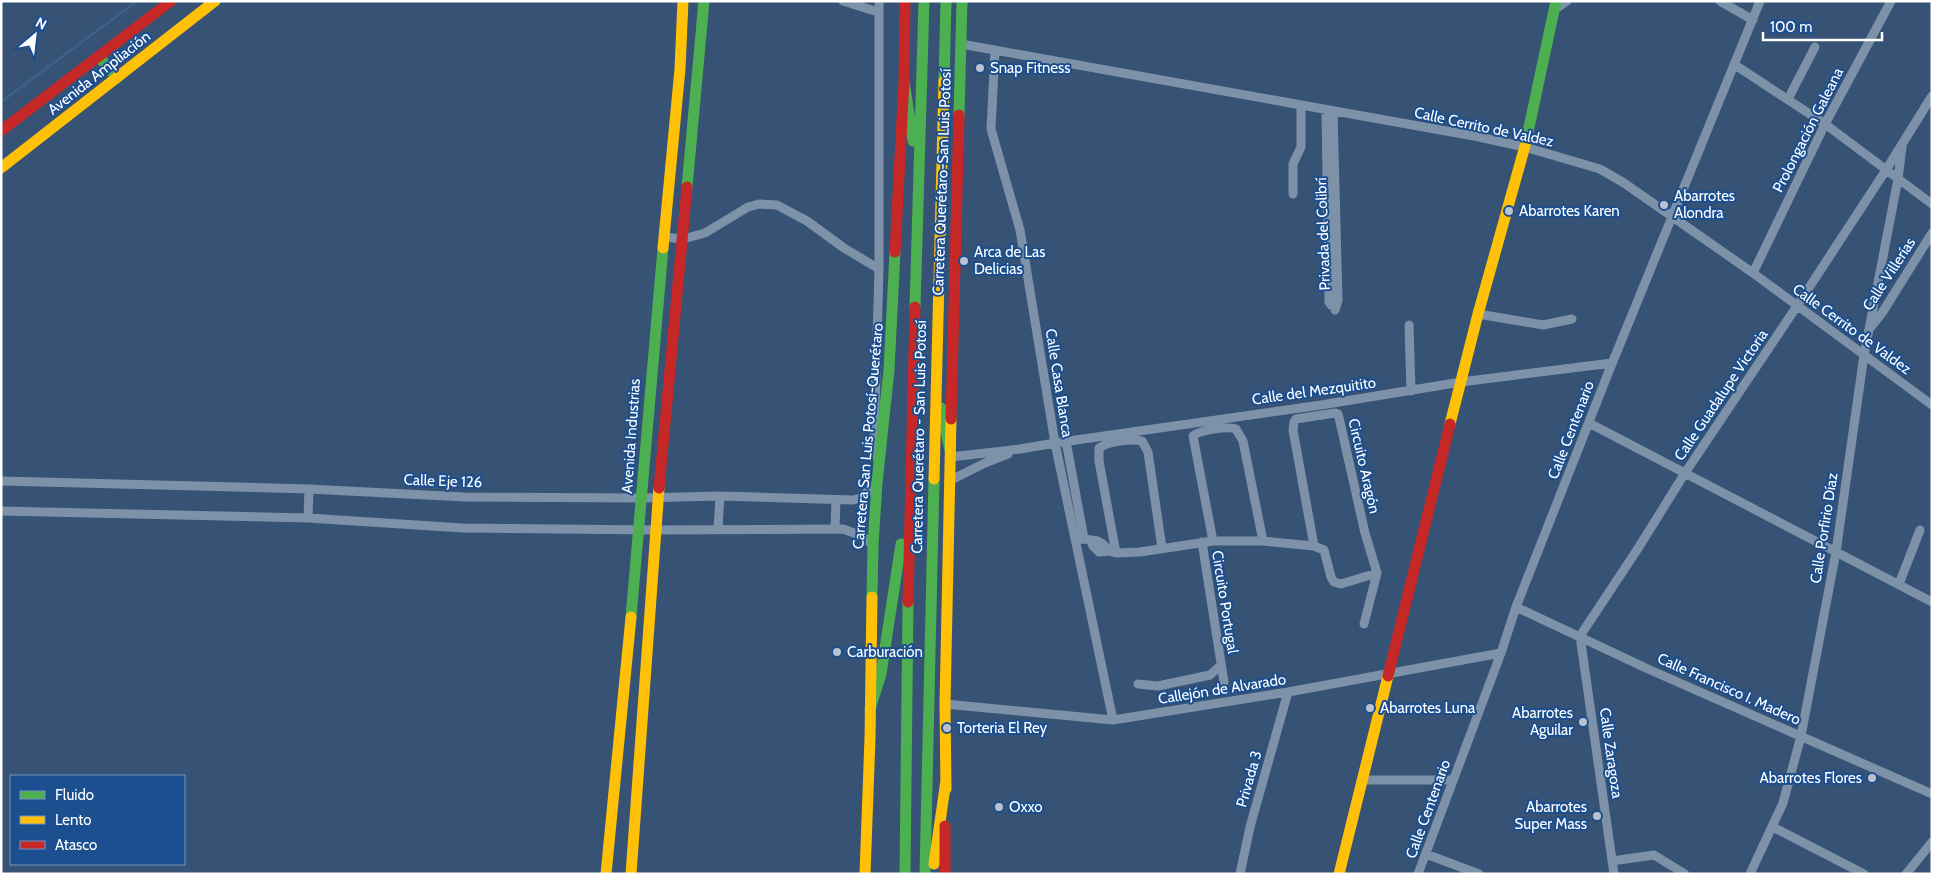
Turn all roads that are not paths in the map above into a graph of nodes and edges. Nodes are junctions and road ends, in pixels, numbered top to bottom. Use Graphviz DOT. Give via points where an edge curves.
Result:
graph roads {
  1 [pos="171,1"];
  2 [pos="215,1"];
  3 [pos="683,1"];
  4 [pos="704,1"];
  5 [pos="843,1"];
  6 [pos="879,1"];
  7 [pos="906,1"];
  8 [pos="924,1"];
  9 [pos="946,1"];
  10 [pos="962,1"];
  11 [pos="1567,1"];
  12 [pos="1720,1"];
  13 [pos="1760,1"];
  14 [pos="1890,1"];
  15 [pos="1555,5"];
  16 [pos="878,12"];
  17 [pos="1753,20"];
  18 [pos="961,44"];
  19 [pos="1815,46"];
  20 [pos="995,50"];
  21 [pos="99,57"];
  22 [pos="1735,65"];
  23 [pos="117,78"];
  24 [pos="904,82"];
  25 [pos="1932,96"];
  26 [pos="1788,98"];
  27 [pos="1301,106"];
  28 [pos="1330,112"];
  29 [pos="1825,124"];
  30 [pos="1,130"];
  31 [pos="1902,144"];
  32 [pos="1525,147"];
  33 [pos="1,168"];
  34 [pos="1886,170"];
  35 [pos="1898,179"];
  36 [pos="920,183"];
  37 [pos="1294,194"];
  38 [pos="1932,204"];
  39 [pos="1672,216"];
  40 [pos="1932,233"];
  41 [pos="664,237"];
  42 [pos="683,239"];
  43 [pos="878,270"];
  44 [pos="1753,273"];
  45 [pos="1797,306"];
  46 [pos="1335,308"];
  47 [pos="1478,314"];
  48 [pos="1572,319"];
  49 [pos="1409,325"];
  50 [pos="1869,329"];
  51 [pos="1864,356"];
  52 [pos="1612,363"];
  53 [pos="936,381"];
  54 [pos="1461,382"];
  55 [pos="1411,391"];
  56 [pos="1932,405"];
  57 [pos="1589,423"];
  58 [pos="1066,441"];
  59 [pos="1055,443"];
  60 [pos="1020,449"];
  61 [pos="950,453"];
  62 [pos="879,465"];
  63 [pos="1685,473"];
  64 [pos="1,481"];
  65 [pos="949,481"];
  66 [pos="877,482"];
  67 [pos="910,485"];
  68 [pos="308,489"];
  69 [pos="720,496"];
  70 [pos="658,497"];
  71 [pos="642,498"];
  72 [pos="836,500"];
  73 [pos="1,511"];
  74 [pos="308,518"];
  75 [pos="639,529"];
  76 [pos="718,529"];
  77 [pos="835,529"];
  78 [pos="656,530"];
  79 [pos="1920,530"];
  80 [pos="1084,540"];
  81 [pos="1213,541"];
  82 [pos="1263,541"];
  83 [pos="1202,542"];
  84 [pos="873,545"];
  85 [pos="1314,546"];
  86 [pos="1162,548"];
  87 [pos="1112,552"];
  88 [pos="1836,552"];
  89 [pos="1377,573"];
  90 [pos="1899,584"];
  91 [pos="1932,602"];
  92 [pos="1516,607"];
  93 [pos="1364,624"];
  94 [pos="1580,636"];
  95 [pos="1502,653"];
  96 [pos="1221,666"];
  97 [pos="1389,674"];
  98 [pos="1224,682"];
  99 [pos="1138,684"];
  100 [pos="1288,692"];
  101 [pos="945,704"];
  102 [pos="870,708"];
  103 [pos="1113,720"];
  104 [pos="1801,736"];
  105 [pos="946,780"];
  106 [pos="1361,780"];
  107 [pos="1453,780"];
  108 [pos="614,783"];
  109 [pos="637,784"];
  110 [pos="1932,794"];
  111 [pos="1773,827"];
  112 [pos="1932,842"];
  113 [pos="1426,854"];
  114 [pos="1612,861"];
  115 [pos="606,874"];
  116 [pos="631,874"];
  117 [pos="865,874"];
  118 [pos="905,874"];
  119 [pos="925,874"];
  120 [pos="932,874"];
  121 [pos="945,874"];
  122 [pos="1240,874"];
  123 [pos="1339,874"];
  124 [pos="1418,874"];
  125 [pos="1479,874"];
  126 [pos="1614,874"];
  127 [pos="1685,874"];
  128 [pos="1750,874"];
  129 [pos="1864,874"];
  130 [pos="1906,874"];
  1 -- 21 [label="main road, Avenida Ampliación"];
  2 -- 23 [label="main road, Avenida Ampliación"];
  3 -- 41 [label="main road, Avenida Industrias"];
  4 -- 42 [label="main road, Avenida Industrias"];
  5 -- 16 [label="street"];
  6 -- 16 [label="street"];
  7 -- 24 [label="main road, Carretera San Luis Potosí-Querétaro"];
  8 -- 36 [label="main road, Carretera Querétaro - San Luis Potosí"];
  9 -- 53 [label="main road, Carretera Querétaro - San Luis Potosí"];
  10 -- 18 [label="main road, Carretera Querétaro-San Luis Potosí"];
  11 -- 15 [label="street"];
  12 -- 17 [label="street"];
  13 -- 17 [label="street, Calle Centenario"];
  14 -- 29 [label="street, Prolongación Galeana"];
  15 -- 32 [label="main road"];
  16 -- 43 [label="street"];
  17 -- 22 [label="street, Calle Centenario"];
  18 -- 20 [label="street, Calle Cerrito de Valdez"];
  18 -- 61 [label="main road, Carretera Querétaro-San Luis Potosí"];
  19 -- 26 [label="street"];
  20 -- 27 [label="street, Calle Cerrito de Valdez"];
  20 -- 59 [label="street, Calle Casa Blanca" via="991,129 1020,230"];
  21 -- 23 [label="main road"];
  21 -- 30 [label="main road, Avenida Ampliación"];
  22 -- 26 [label="street"];
  22 -- 39 [label="street, Calle Centenario"];
  23 -- 33 [label="main road, Avenida Ampliación"];
  24 -- 36 [label="main road"];
  24 -- 62 [label="main road, Carretera San Luis Potosí-Querétaro" via="889,370"];
  25 -- 31 [label="street, Calle Guadalupe Victoria"];
  26 -- 29 [label="street"];
  27 -- 28 [label="street, Calle Cerrito de Valdez"];
  27 -- 37 [label="street" via="1301,147 1293,164"];
  28 -- 32 [label="street, Calle Cerrito de Valdez"];
  28 -- 46 [label="street, Privada del Colibrí" via="1333,275 1329,302"];
  29 -- 34 [label="street"];
  29 -- 44 [label="street, Prolongación Galeana"];
  31 -- 34 [label="street, Calle Guadalupe Victoria"];
  31 -- 35 [label="street, Calle Porfirio Díaz"];
  32 -- 39 [label="street, Calle Cerrito de Valdez" via="1600,169"];
  32 -- 47 [label="main road"];
  34 -- 35 [label="street"];
  34 -- 45 [label="street, Calle Guadalupe Victoria"];
  35 -- 38 [label="street"];
  35 -- 50 [label="street, Calle Porfirio Díaz"];
  36 -- 67 [label="main road, Carretera Querétaro - San Luis Potosí"];
  39 -- 44 [label="street, Calle Cerrito de Valdez"];
  39 -- 52 [label="street, Calle Centenario"];
  40 -- 50 [label="street, Calle Villerías"];
  41 -- 42 [label="street"];
  41 -- 71 [label="main road, Avenida Industrias"];
  42 -- 43 [label="street" via="705,233 748,207 777,205 807,221"];
  42 -- 70 [label="main road, Avenida Industrias"];
  43 -- 62 [label="street" via="874,445"];
  44 -- 45 [label="street, Calle Cerrito de Valdez"];
  45 -- 51 [label="street, Calle Cerrito de Valdez"];
  45 -- 63 [label="street, Calle Guadalupe Victoria"];
  47 -- 48 [label="street" via="1543,325"];
  47 -- 54 [label="main road"];
  49 -- 55 [label="street"];
  50 -- 51 [label="street, Calle Porfirio Díaz"];
  51 -- 56 [label="street, Calle Cerrito de Valdez"];
  51 -- 88 [label="street, Calle Porfirio Díaz"];
  52 -- 54 [label="street, Calle del Mezquitito"];
  52 -- 57 [label="street, Calle Centenario"];
  53 -- 61 [label="main road"];
  53 -- 119 [label="main road, Carretera Querétaro - San Luis Potosí"];
  54 -- 55 [label="street, Calle del Mezquitito"];
  54 -- 97 [label="main road"];
  55 -- 58 [label="street, Calle del Mezquitito"];
  57 -- 63 [label="street"];
  57 -- 92 [label="street, Calle Centenario"];
  58 -- 59 [label="street, Calle del Mezquitito"];
  58 -- 80 [label="street"];
  59 -- 60 [label="street, Calle del Mezquitito"];
  59 -- 80 [label="street, Calle Casa Blanca"];
  60 -- 61 [label="street, Calle del Mezquitito"];
  60 -- 65 [label="street, Calle del Mezquitito"];
  61 -- 65 [label="main road, Carretera Querétaro-San Luis Potosí"];
  62 -- 66 [label="main road, Carretera San Luis Potosí-Querétaro"];
  63 -- 88 [label="street"];
  63 -- 94 [label="street, Calle Guadalupe Victoria"];
  64 -- 68 [label="street, Calle Eje 126"];
  65 -- 101 [label="main road, Carretera Querétaro-San Luis Potosí"];
  66 -- 72 [label="street, Calle Eje 126" via="860,498"];
  66 -- 84 [label="main road, Carretera San Luis Potosí-Querétaro"];
  67 -- 102 [label="main road" via="881,674"];
  67 -- 118 [label="main road, Carretera Querétaro - San Luis Potosí"];
  68 -- 71 [label="street, Calle Eje 126" via="465,497"];
  68 -- 74 [label="street"];
  69 -- 70 [label="street, Calle Eje 126"];
  69 -- 72 [label="street, Calle Eje 126"];
  69 -- 76 [label="street"];
  70 -- 71 [label="street, Calle Eje 126"];
  70 -- 78 [label="main road, Avenida Industrias"];
  71 -- 75 [label="main road, Avenida Industrias"];
  72 -- 77 [label="street"];
  73 -- 74 [label="street"];
  74 -- 75 [label="street" via="463,528"];
  75 -- 78 [label="street"];
  75 -- 108 [label="main road, Avenida Industrias"];
  76 -- 77 [label="street"];
  76 -- 78 [label="street"];
  77 -- 84 [label="street" via="862,536"];
  78 -- 109 [label="main road, Avenida Industrias"];
  79 -- 90 [label="street"];
  80 -- 87 [label="street" via="1098,541"];
  80 -- 103 [label="street, Calle Casa Blanca"];
  81 -- 82 [label="street"];
  81 -- 82 [label="street" via="1192,436 1198,432 1230,427 1236,429 1243,440"];
  81 -- 83 [label="street"];
  82 -- 85 [label="street"];
  83 -- 86 [label="street"];
  83 -- 96 [label="street, Circuito Portugal"];
  84 -- 102 [label="main road, Carretera San Luis Potosí-Querétaro"];
  85 -- 89 [label="street" via="1324,550 1331,577 1337,584"];
  85 -- 89 [label="street, Circuito Aragón" via="1294,422 1299,418 1335,413 1338,414 1364,533"];
  86 -- 87 [label="street"];
  86 -- 87 [label="street" via="1148,452 1142,441 1136,440 1099,448"];
  88 -- 90 [label="street"];
  88 -- 104 [label="street, Calle Porfirio Díaz"];
  89 -- 93 [label="street"];
  90 -- 91 [label="street"];
  92 -- 94 [label="street, Calle Francisco I. Madero"];
  92 -- 95 [label="street, Calle Centenario"];
  94 -- 104 [label="street, Calle Francisco I. Madero"];
  94 -- 114 [label="street, Calle Zaragoza"];
  95 -- 97 [label="street, Callejón de Alvarado"];
  95 -- 107 [label="street, Calle Centenario"];
  96 -- 98 [label="street, Circuito Portugal"];
  96 -- 99 [label="street, Circuito Portugal" via="1210,675 1158,686"];
  97 -- 100 [label="street, Callejón de Alvarado"];
  97 -- 106 [label="main road"];
  100 -- 103 [label="street, Callejón de Alvarado"];
  100 -- 122 [label="street, Privada 3"];
  101 -- 103 [label="street, Callejón de Alvarado"];
  101 -- 105 [label="main road, Carretera Querétaro-San Luis Potosí"];
  102 -- 117 [label="main road, Carretera San Luis Potosí-Querétaro"];
  104 -- 110 [label="street, Calle Francisco I. Madero"];
  104 -- 111 [label="street, Calle Porfirio Díaz"];
  105 -- 120 [label="main road"];
  105 -- 121 [label="main road, Carretera Querétaro-San Luis Potosí"];
  106 -- 107 [label="street"];
  106 -- 123 [label="main road"];
  107 -- 113 [label="street, Calle Centenario"];
  108 -- 109 [label="main road"];
  108 -- 115 [label="main road, Avenida Industrias"];
  109 -- 116 [label="main road, Avenida Industrias"];
  111 -- 128 [label="street, Calle Porfirio Díaz"];
  111 -- 129 [label="street"];
  112 -- 130 [label="street"];
  113 -- 124 [label="street, Calle Centenario"];
  113 -- 125 [label="street"];
  114 -- 126 [label="street, Calle Zaragoza"];
  114 -- 127 [label="street" via="1654,855"];
}
